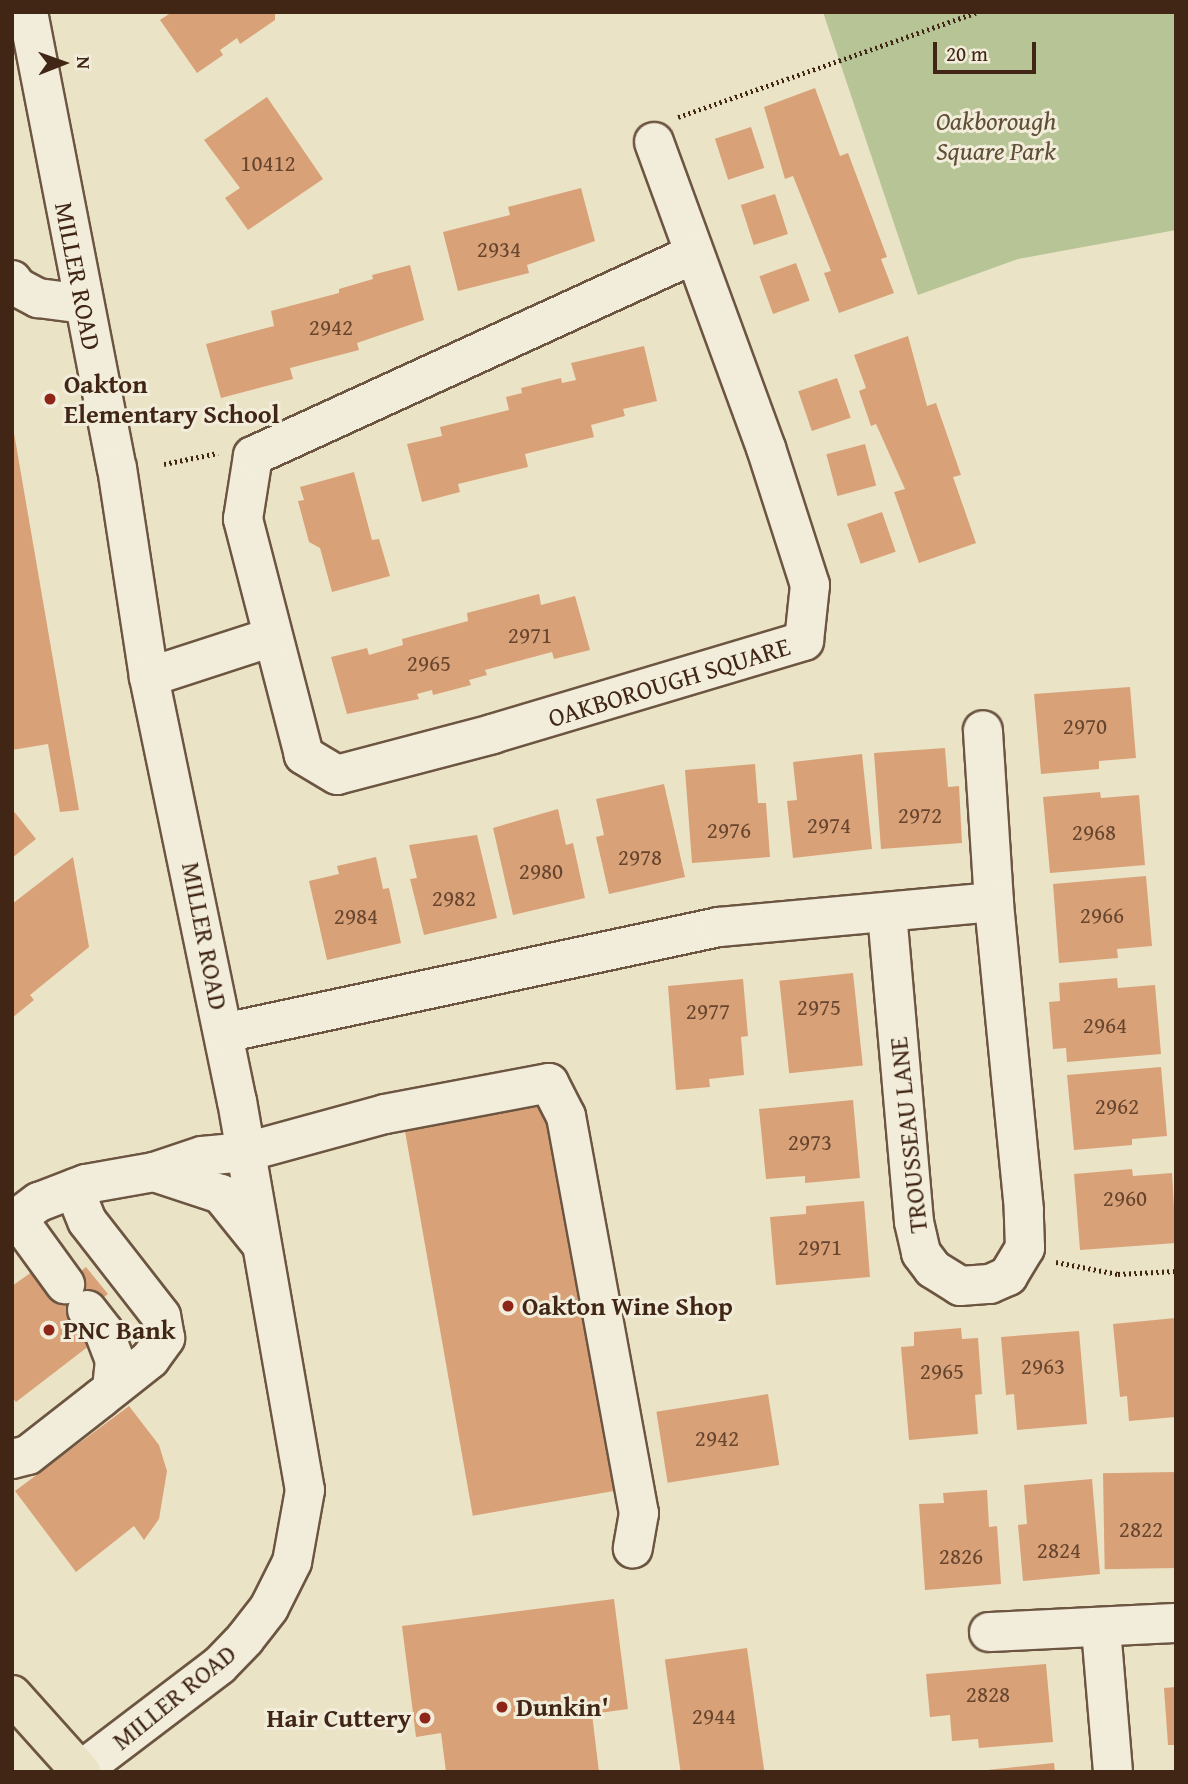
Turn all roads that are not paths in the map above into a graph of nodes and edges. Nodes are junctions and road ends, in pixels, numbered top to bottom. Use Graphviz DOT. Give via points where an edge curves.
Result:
graph roads {
  1 [pos="29,12"];
  2 [pos="654,142"];
  3 [pos="693,255"];
  4 [pos="12,280"];
  5 [pos="84,304"];
  6 [pos="272,637"];
  7 [pos="149,677"];
  8 [pos="983,730"];
  9 [pos="994,902"];
  10 [pos="887,913"];
  11 [pos="224,1032"];
  12 [pos="246,1152"];
  13 [pos="154,1172"];
  14 [pos="74,1189"];
  15 [pos="15,1220"];
  16 [pos="264,1246"];
  17 [pos="112,1389"];
  18 [pos="12,1460"];
  19 [pos="633,1548"];
  20 [pos="1176,1623"];
  21 [pos="1101,1629"];
  22 [pos="989,1632"];
  23 [pos="12,1695"];
  24 [pos="80,1771"];
  25 [pos="1113,1772"];
  1 -- 5 [label="street, MILLER ROAD"];
  2 -- 3 [label="street, OAKBOROUGH SQUARE"];
  3 -- 6 [label="street, OAKBOROUGH SQUARE" via="253,456 243,519"];
  3 -- 6 [label="street, OAKBOROUGH SQUARE" via="766,448 810,585 804,641 493,734 337,775 304,755"];
  4 -- 5 [label="street" via="17,288 38,298"];
  5 -- 7 [label="street, MILLER ROAD" via="117,468"];
  6 -- 7 [label="street"];
  7 -- 11 [label="street, MILLER ROAD"];
  8 -- 9 [label="street, TROUSSEAU LANE"];
  9 -- 10 [label="street"];
  9 -- 10 [label="street, TROUSSEAU LANE" via="1025,1248 1008,1276 990,1284 960,1286 933,1269 921,1253 914,1222"];
  10 -- 11 [label="street" via="719,927"];
  11 -- 12 [label="street, MILLER ROAD"];
  12 -- 13 [label="street" via="202,1156"];
  12 -- 16 [label="street, MILLER ROAD"];
  12 -- 19 [label="street" via="355,1123 549,1083 566,1116 639,1513"];
  13 -- 14 [label="street"];
  13 -- 16 [label="street" via="221,1194"];
  14 -- 15 [label="street" via="39,1202"];
  14 -- 17 [label="street" via="88,1221 162,1316 165,1338 150,1359"];
  15 -- 17 [label="street" via="104,1332 115,1360"];
  16 -- 24 [label="street, MILLER ROAD" via="304,1490 292,1562 269,1608 220,1665"];
  17 -- 18 [label="street" via="28,1455"];
  20 -- 21 [label="street"];
  21 -- 22 [label="street"];
  21 -- 25 [label="street"];
  23 -- 24 [label="main road"];
}
